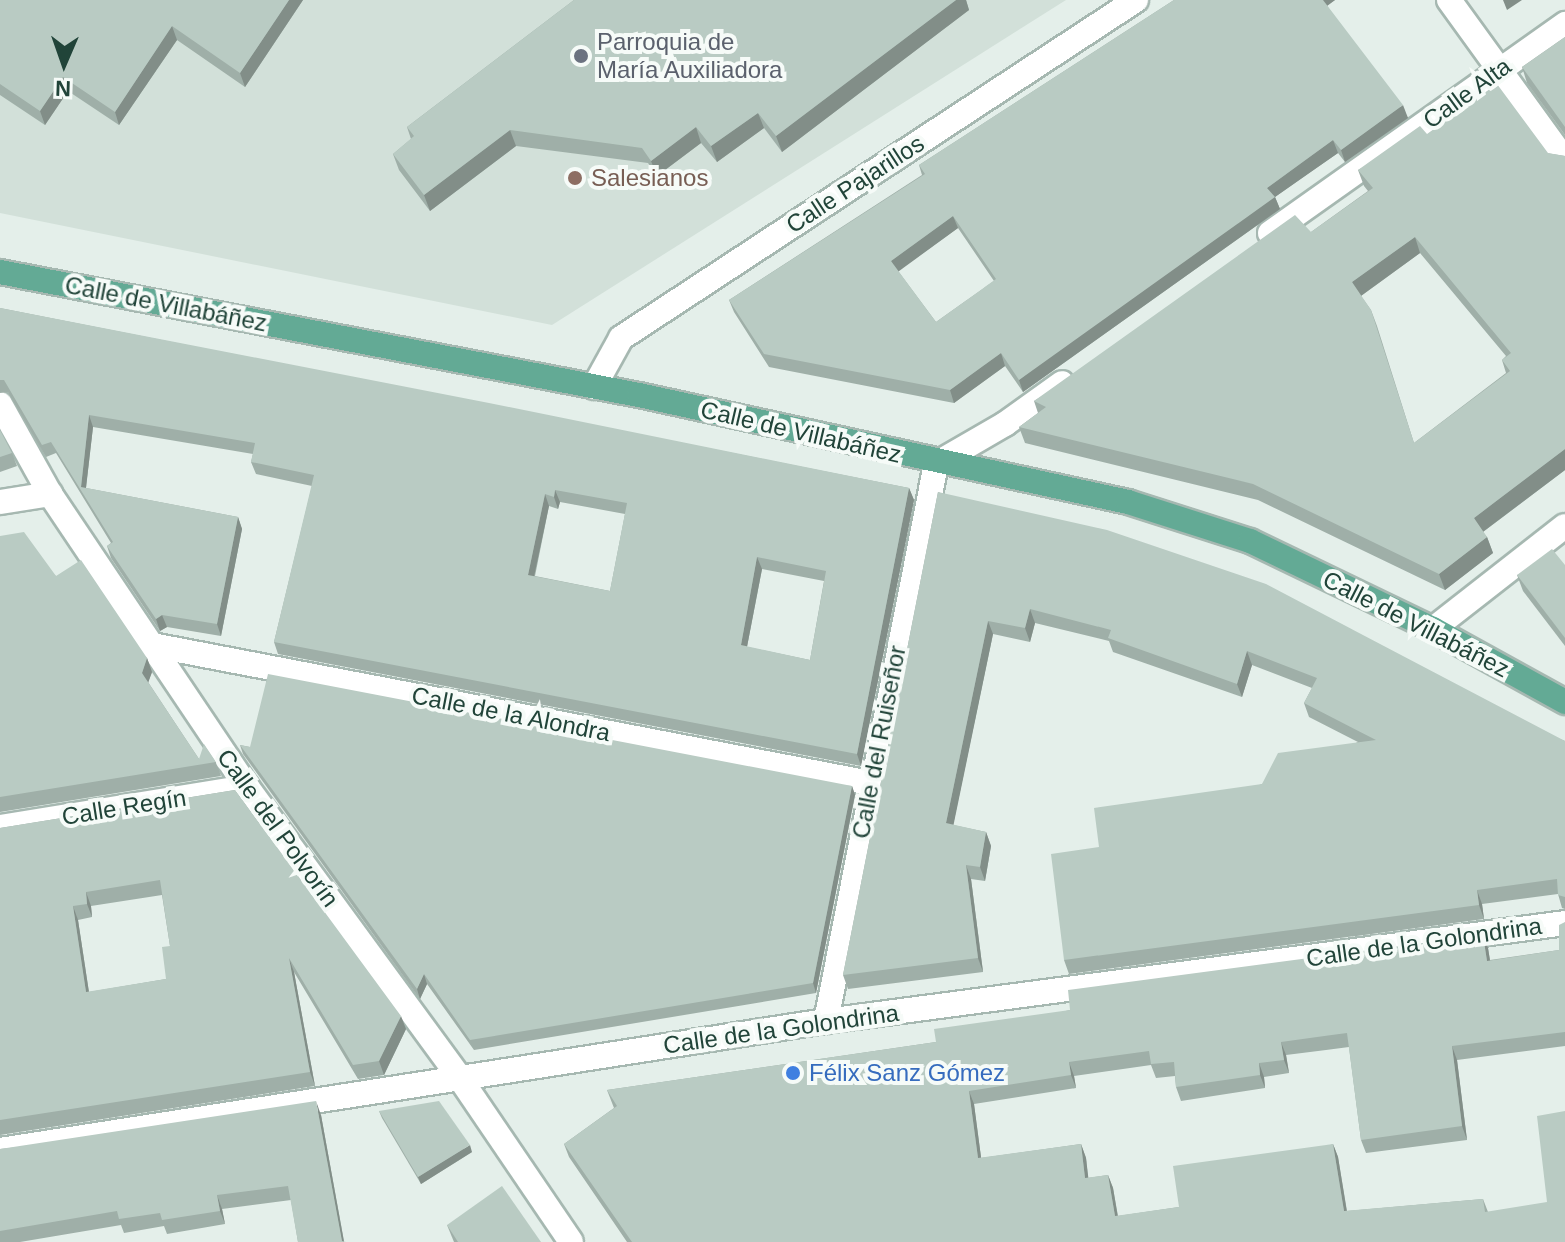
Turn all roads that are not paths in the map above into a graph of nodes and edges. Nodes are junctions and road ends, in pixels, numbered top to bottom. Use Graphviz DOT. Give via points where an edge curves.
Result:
graph roads {
  1 [pos="1136,0"];
  2 [pos="1449,0"];
  3 [pos="1565,24"];
  4 [pos="1498,70"];
  5 [pos="1565,160"];
  6 [pos="1252,247"];
  7 [pos="0,272"];
  8 [pos="1083,368"];
  9 [pos="594,387"];
  10 [pos="0,404"];
  11 [pos="936,464"];
  12 [pos="50,494"];
  13 [pos="0,502"];
  14 [pos="1565,526"];
  15 [pos="1433,629"];
  16 [pos="152,645"];
  17 [pos="1565,702"];
  18 [pos="870,783"];
  19 [pos="247,787"];
  20 [pos="0,827"];
  21 [pos="1565,923"];
  22 [pos="826,1021"];
  23 [pos="459,1077"];
  24 [pos="0,1150"];
  25 [pos="571,1242"];
  1 -- 9 [label="street, Calle Pajarillos" via="621,338"];
  2 -- 4 [label="street"];
  3 -- 4 [label="street, Calle Alta"];
  4 -- 5 [label="street"];
  4 -- 6 [label="street, Calle Alta"];
  7 -- 9 [label="main road, Calle de Villabáñez"];
  8 -- 11 [label="street" via="1005,424"];
  9 -- 11 [label="main road, Calle de Villabáñez"];
  10 -- 12 [label="street, Calle del Polvorín"];
  11 -- 15 [label="main road, Calle de Villabáñez" via="1128,502 1250,541"];
  11 -- 18 [label="street, Calle del Ruiseñor"];
  12 -- 13 [label="street"];
  12 -- 16 [label="street, Calle del Polvorín"];
  14 -- 15 [label="street"];
  15 -- 17 [label="main road, Calle de Villabáñez"];
  16 -- 18 [label="street, Calle de la Alondra"];
  16 -- 19 [label="street, Calle del Polvorín"];
  18 -- 22 [label="street, Calle del Ruiseñor"];
  19 -- 20 [label="street, Calle Regín"];
  19 -- 23 [label="street, Calle del Polvorín"];
  21 -- 22 [label="street, Calle de la Golondrina"];
  22 -- 23 [label="street, Calle de la Golondrina"];
  23 -- 24 [label="street, Calle de la Golondrina"];
  23 -- 25 [label="street, Calle del Polvorín"];
}
